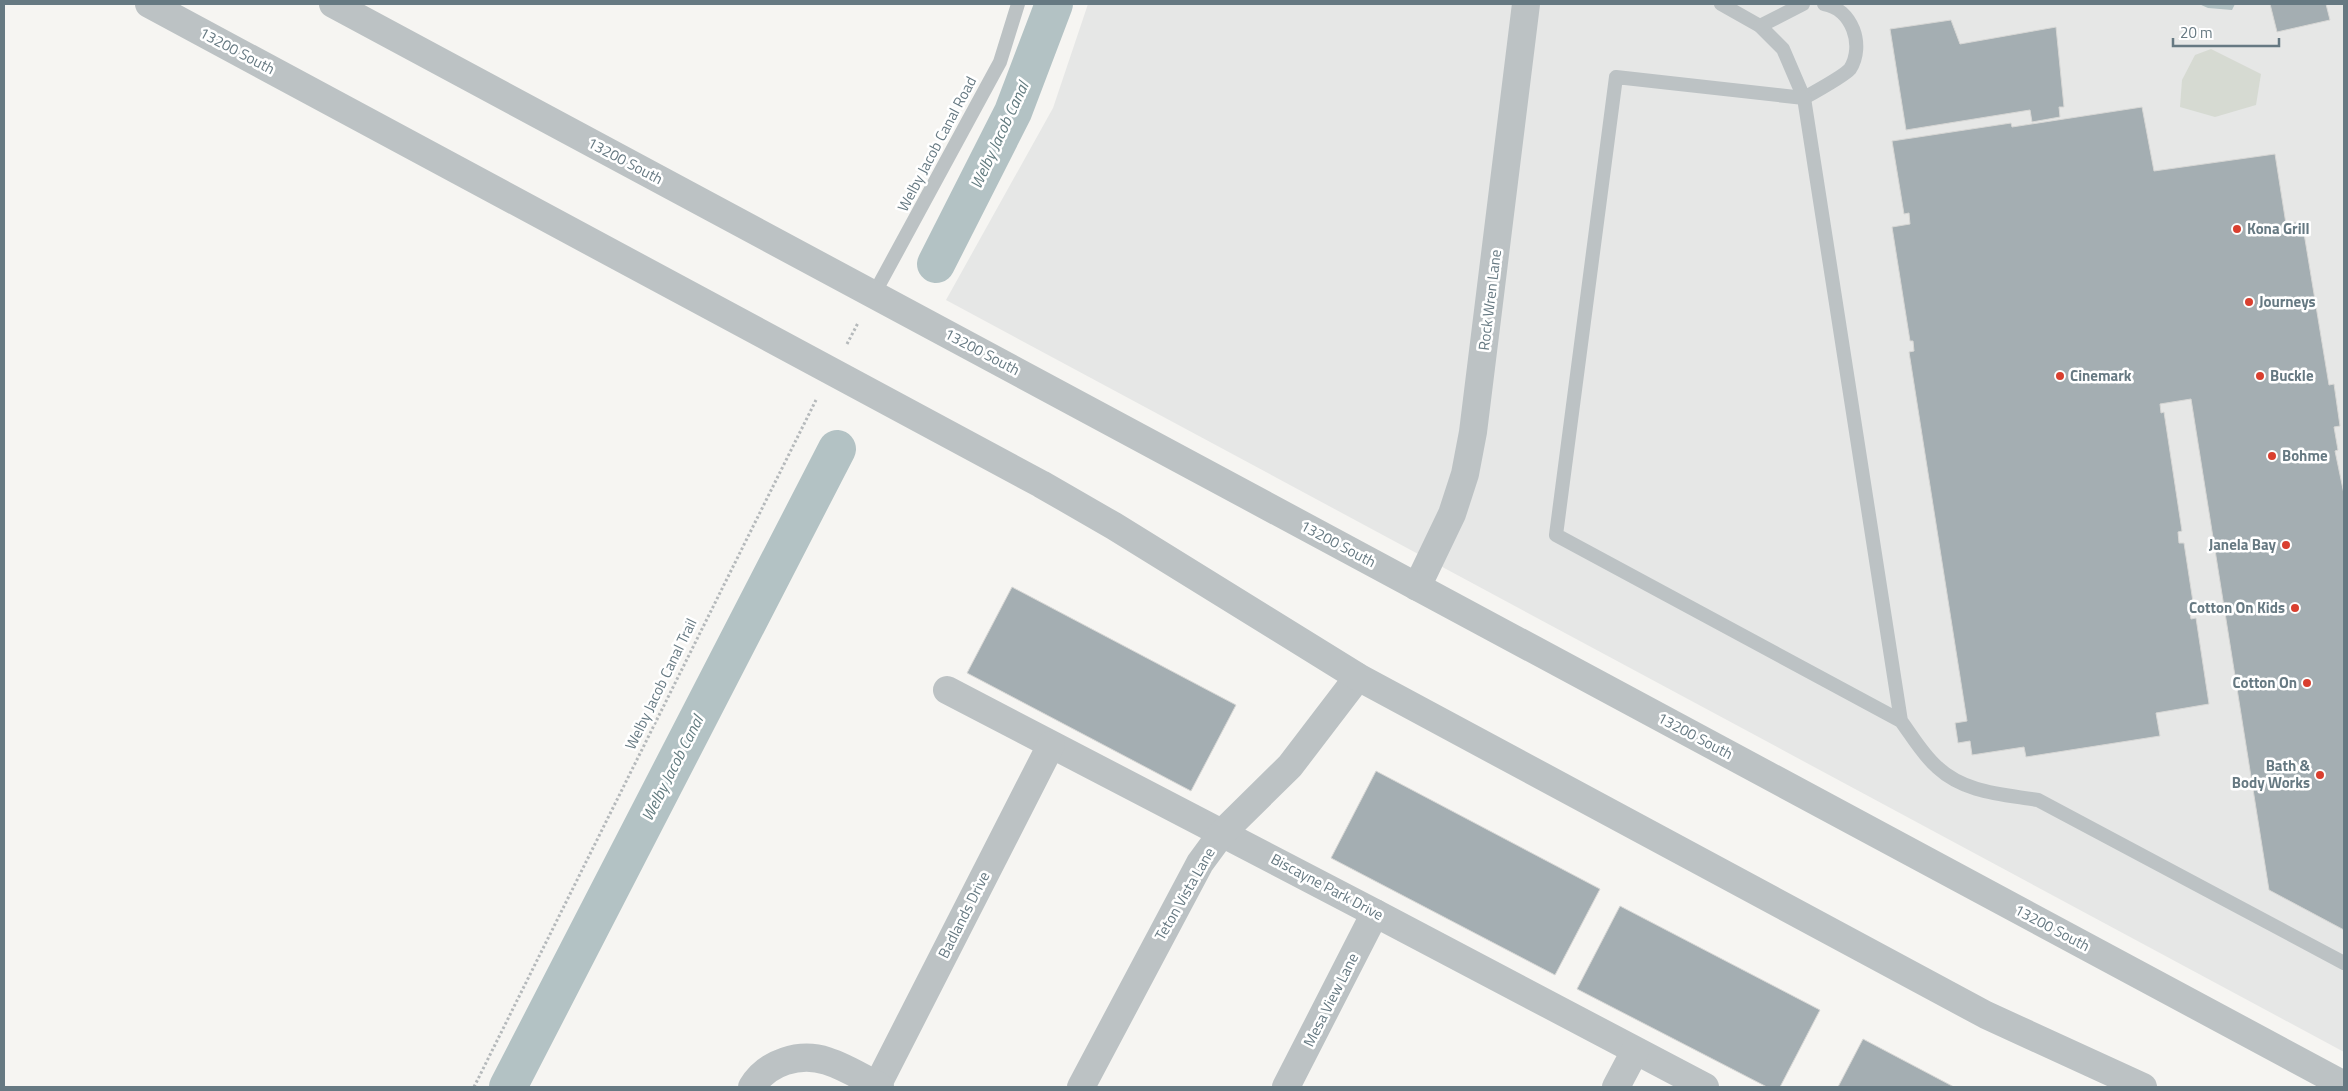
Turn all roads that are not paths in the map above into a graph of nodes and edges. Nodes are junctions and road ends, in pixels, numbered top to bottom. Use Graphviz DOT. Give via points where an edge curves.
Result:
graph roads {
  1 [pos="149,4"];
  2 [pos="333,4"];
  3 [pos="1018,4"];
  4 [pos="1526,4"];
  5 [pos="1720,4"];
  6 [pos="1803,4"];
  7 [pos="1824,4"];
  8 [pos="1760,26"];
  9 [pos="1804,98"];
  10 [pos="874,294"];
  11 [pos="1417,587"];
  12 [pos="1358,677"];
  13 [pos="947,690"];
  14 [pos="1901,721"];
  15 [pos="1051,745"];
  16 [pos="1222,833"];
  17 [pos="1376,913"];
  18 [pos="2344,963"];
  19 [pos="1635,1051"];
  20 [pos="2344,1085"];
  21 [pos="878,1086"];
  22 [pos="752,1087"];
  23 [pos="1081,1087"];
  24 [pos="1286,1087"];
  25 [pos="1616,1087"];
  26 [pos="1705,1087"];
  27 [pos="2143,1087"];
  1 -- 12 [label="street, 13200 South" via="1098,517"];
  2 -- 10 [label="street, 13200 South"];
  3 -- 10 [label="lane, Welby Jacob Canal Road" via="1000,62"];
  4 -- 11 [label="street, Rock Wren Lane" via="1473,432 1465,474 1452,514"];
  5 -- 8 [label="lane"];
  6 -- 8 [label="lane"];
  7 -- 9 [label="lane" via="1832,5 1851,21 1857,49 1849,70"];
  8 -- 9 [label="lane" via="1783,49"];
  9 -- 14 [label="lane"];
  9 -- 14 [label="lane" via="1616,77 1556,535"];
  10 -- 11 [label="street, 13200 South"];
  11 -- 20 [label="street, 13200 South"];
  12 -- 16 [label="street, Teton Vista Lane" via="1290,766"];
  12 -- 27 [label="street, 13200 South" via="1986,1015"];
  13 -- 15 [label="street, Biscayne Park Drive"];
  14 -- 18 [label="lane" via="1935,766 1956,783 1982,792 2038,800"];
  15 -- 16 [label="street, Biscayne Park Drive"];
  15 -- 21 [label="street, Badlands Drive"];
  16 -- 17 [label="street, Biscayne Park Drive"];
  16 -- 23 [label="street, Teton Vista Lane" via="1200,863"];
  17 -- 19 [label="street, Biscayne Park Drive"];
  17 -- 24 [label="street, Mesa View Lane"];
  19 -- 25 [label="street"];
  19 -- 26 [label="street, Biscayne Park Drive"];
  21 -- 22 [label="street" via="827,1061 811,1057 794,1058 778,1064 765,1072"];
}
